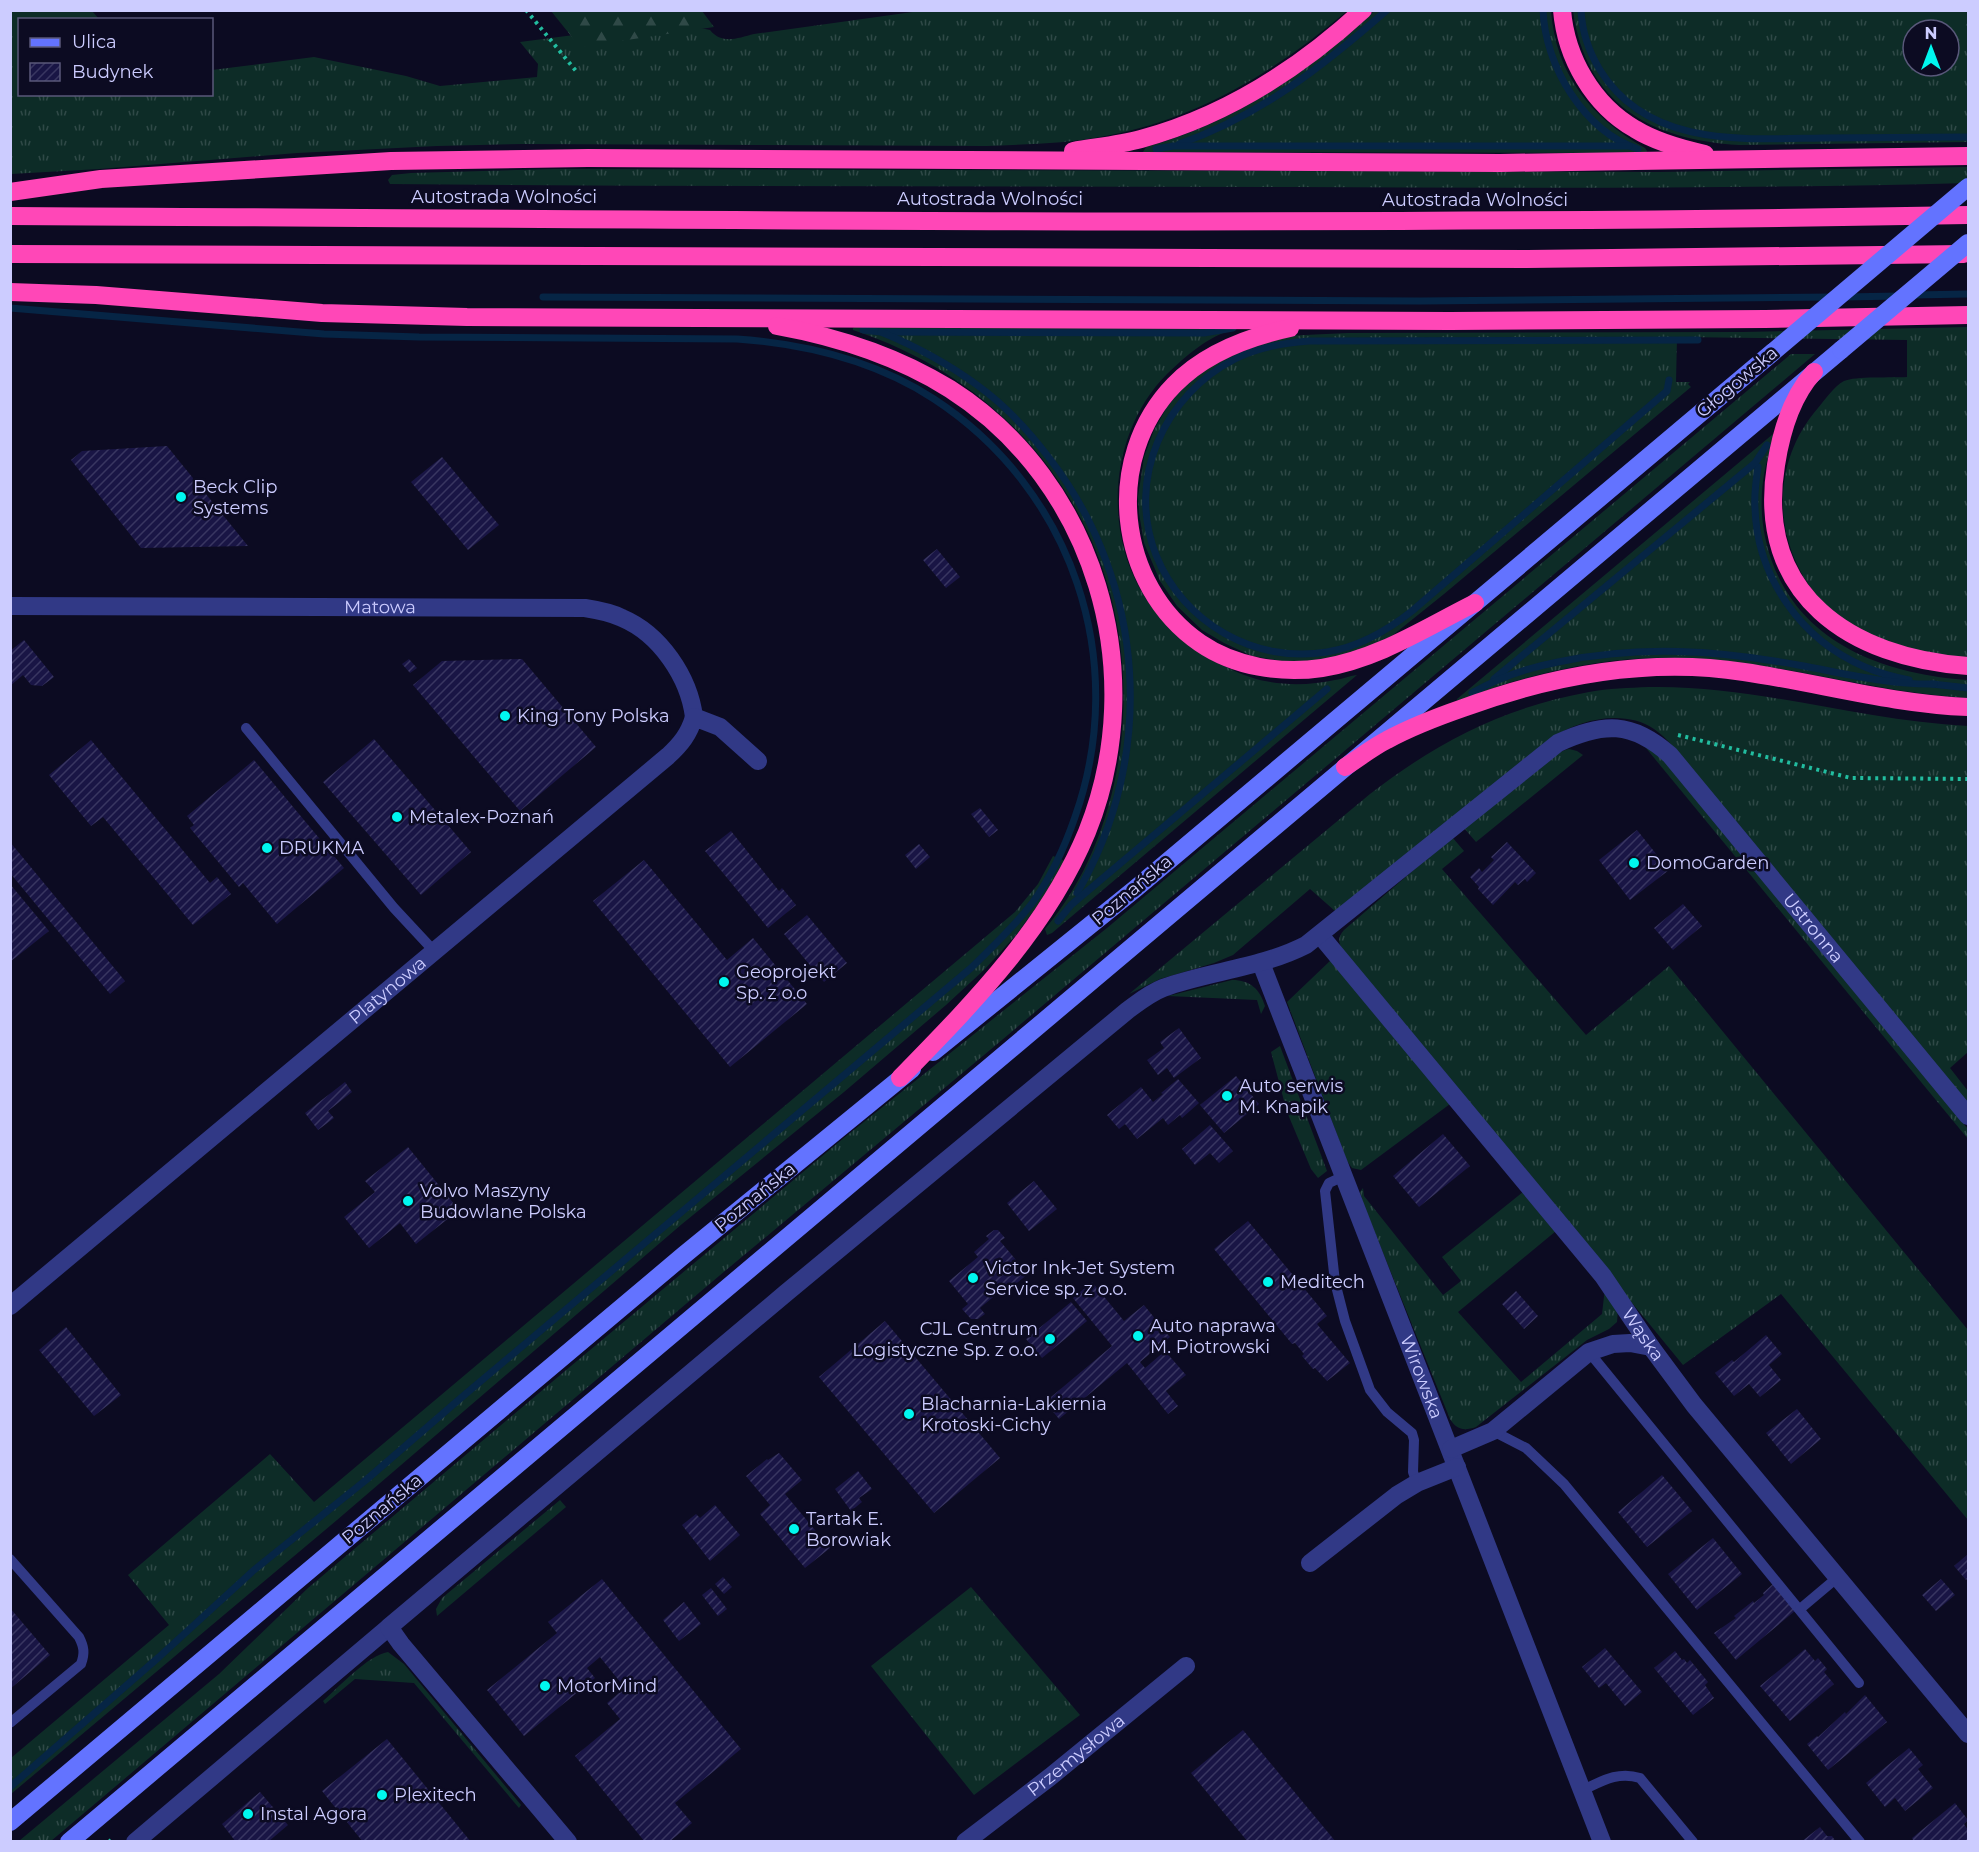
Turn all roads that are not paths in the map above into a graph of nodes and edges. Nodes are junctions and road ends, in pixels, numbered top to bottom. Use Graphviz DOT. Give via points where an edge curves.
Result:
graph roads {
  1 [pos="1363,10"];
  2 [pos="1562,10"];
  3 [pos="1968,156"];
  4 [pos="1024,159"];
  5 [pos="1758,160"];
  6 [pos="1968,187"];
  7 [pos="10,192"];
  8 [pos="1968,215"];
  9 [pos="10,216"];
  10 [pos="1968,243"];
  11 [pos="10,254"];
  12 [pos="1968,254"];
  13 [pos="10,292"];
  14 [pos="1968,315"];
  15 [pos="721,318"];
  16 [pos="1352,321"];
  17 [pos="1814,372"];
  18 [pos="1505,578"];
  19 [pos="1475,603"];
  20 [pos="10,606"];
  21 [pos="1968,666"];
  22 [pos="1968,707"];
  23 [pos="694,717"];
  24 [pos="246,728"];
  25 [pos="758,762"];
  26 [pos="1346,767"];
  27 [pos="1320,935"];
  28 [pos="435,951"];
  29 [pos="1261,963"];
  30 [pos="900,1078"];
  31 [pos="1968,1116"];
  32 [pos="1344,1176"];
  33 [pos="10,1306"];
  34 [pos="1650,1347"];
  35 [pos="1588,1352"];
  36 [pos="1493,1431"];
  37 [pos="1451,1449"];
  38 [pos="1457,1467"];
  39 [pos="1416,1483"];
  40 [pos="10,1558"];
  41 [pos="1310,1563"];
  42 [pos="1838,1577"];
  43 [pos="1800,1610"];
  44 [pos="389,1627"];
  45 [pos="1186,1666"];
  46 [pos="1859,1683"];
  47 [pos="10,1723"];
  48 [pos="1968,1734"];
  49 [pos="1583,1790"];
  50 [pos="10,1822"];
  51 [pos="69,1842"];
  52 [pos="135,1842"];
  53 [pos="568,1842"];
  54 [pos="965,1842"];
  55 [pos="1602,1842"];
  56 [pos="1693,1842"];
  57 [pos="1860,1842"];
  1 -- 4 [label="highway" via="1273,81 1207,116 1139,139"];
  2 -- 5 [label="highway" via="1574,59 1586,82 1613,114 1633,129 1667,143 1716,157"];
  3 -- 5 [label="highway"];
  4 -- 5 [label="highway" via="1349,163"];
  4 -- 7 [label="highway" via="391,161 101,179"];
  6 -- 18 [label="main road, Głogowska, bridge"];
  8 -- 9 [label="highway, Autostrada Wolności" via="1374,222"];
  10 -- 17 [label="main road, bridge"];
  11 -- 12 [label="highway" via="1527,259"];
  13 -- 15 [label="highway" via="322,313"];
  14 -- 16 [label="highway"];
  15 -- 16 [label="highway"];
  15 -- 30 [label="highway" via="779,326 861,347 921,372 977,408 1029,459 1050,488 1082,544 1105,611 1114,711 1106,771 1087,831 1034,926 979,996"];
  16 -- 19 [label="highway" via="1291,328 1247,339 1204,361 1165,395 1143,429 1133,456 1126,496 1129,529 1142,568 1166,611 1200,643 1242,663 1284,670 1359,660"];
  17 -- 21 [label="highway" via="1787,422 1774,475 1776,528 1791,574 1820,612 1870,645 1918,660"];
  17 -- 26 [label="main road"];
  18 -- 19 [label="main road, Poznańska"];
  19 -- 30 [label="main road, Poznańska" via="1135,889"];
  20 -- 23 [label="street, Matowa" via="605,611 640,627 664,652 682,679"];
  22 -- 26 [label="highway" via="1892,699 1726,670 1679,666 1611,670 1520,689 1431,719 1384,741"];
  23 -- 25 [label="street" via="720,727"];
  23 -- 28 [label="street, Platynowa" via="680,745"];
  24 -- 28 [label="lane" via="394,908"];
  26 -- 51 [label="main road"];
  27 -- 29 [label="street"];
  27 -- 31 [label="street, Ustronna" via="1558,743 1608,728 1639,733 1670,755"];
  27 -- 34 [label="street, Wąska" via="1603,1276"];
  28 -- 33 [label="street, Platynowa"];
  29 -- 32 [label="street, Wirowska"];
  29 -- 44 [label="street" via="1162,988 1140,1000"];
  30 -- 50 [label="main road, Poznańska"];
  32 -- 37 [label="street, Wirowska"];
  32 -- 39 [label="lane" via="1329,1183 1325,1191 1339,1297 1370,1390 1387,1412 1412,1433"];
  34 -- 35 [label="street" via="1613,1344"];
  34 -- 42 [label="street, Wąska"];
  35 -- 36 [label="street"];
  35 -- 43 [label="lane"];
  36 -- 37 [label="street"];
  36 -- 57 [label="lane" via="1526,1448 1564,1484"];
  37 -- 38 [label="street, Wirowska"];
  38 -- 39 [label="street"];
  38 -- 49 [label="street, Wirowska"];
  39 -- 41 [label="street"];
  40 -- 47 [label="lane" via="79,1637 84,1656 81,1664"];
  42 -- 43 [label="lane"];
  42 -- 48 [label="street, Wąska"];
  43 -- 46 [label="lane"];
  44 -- 52 [label="street"];
  44 -- 53 [label="street"];
  45 -- 54 [label="street, Przemysłowa"];
  49 -- 55 [label="street, Wirowska"];
  49 -- 56 [label="lane" via="1618,1775 1640,1778"];
}
